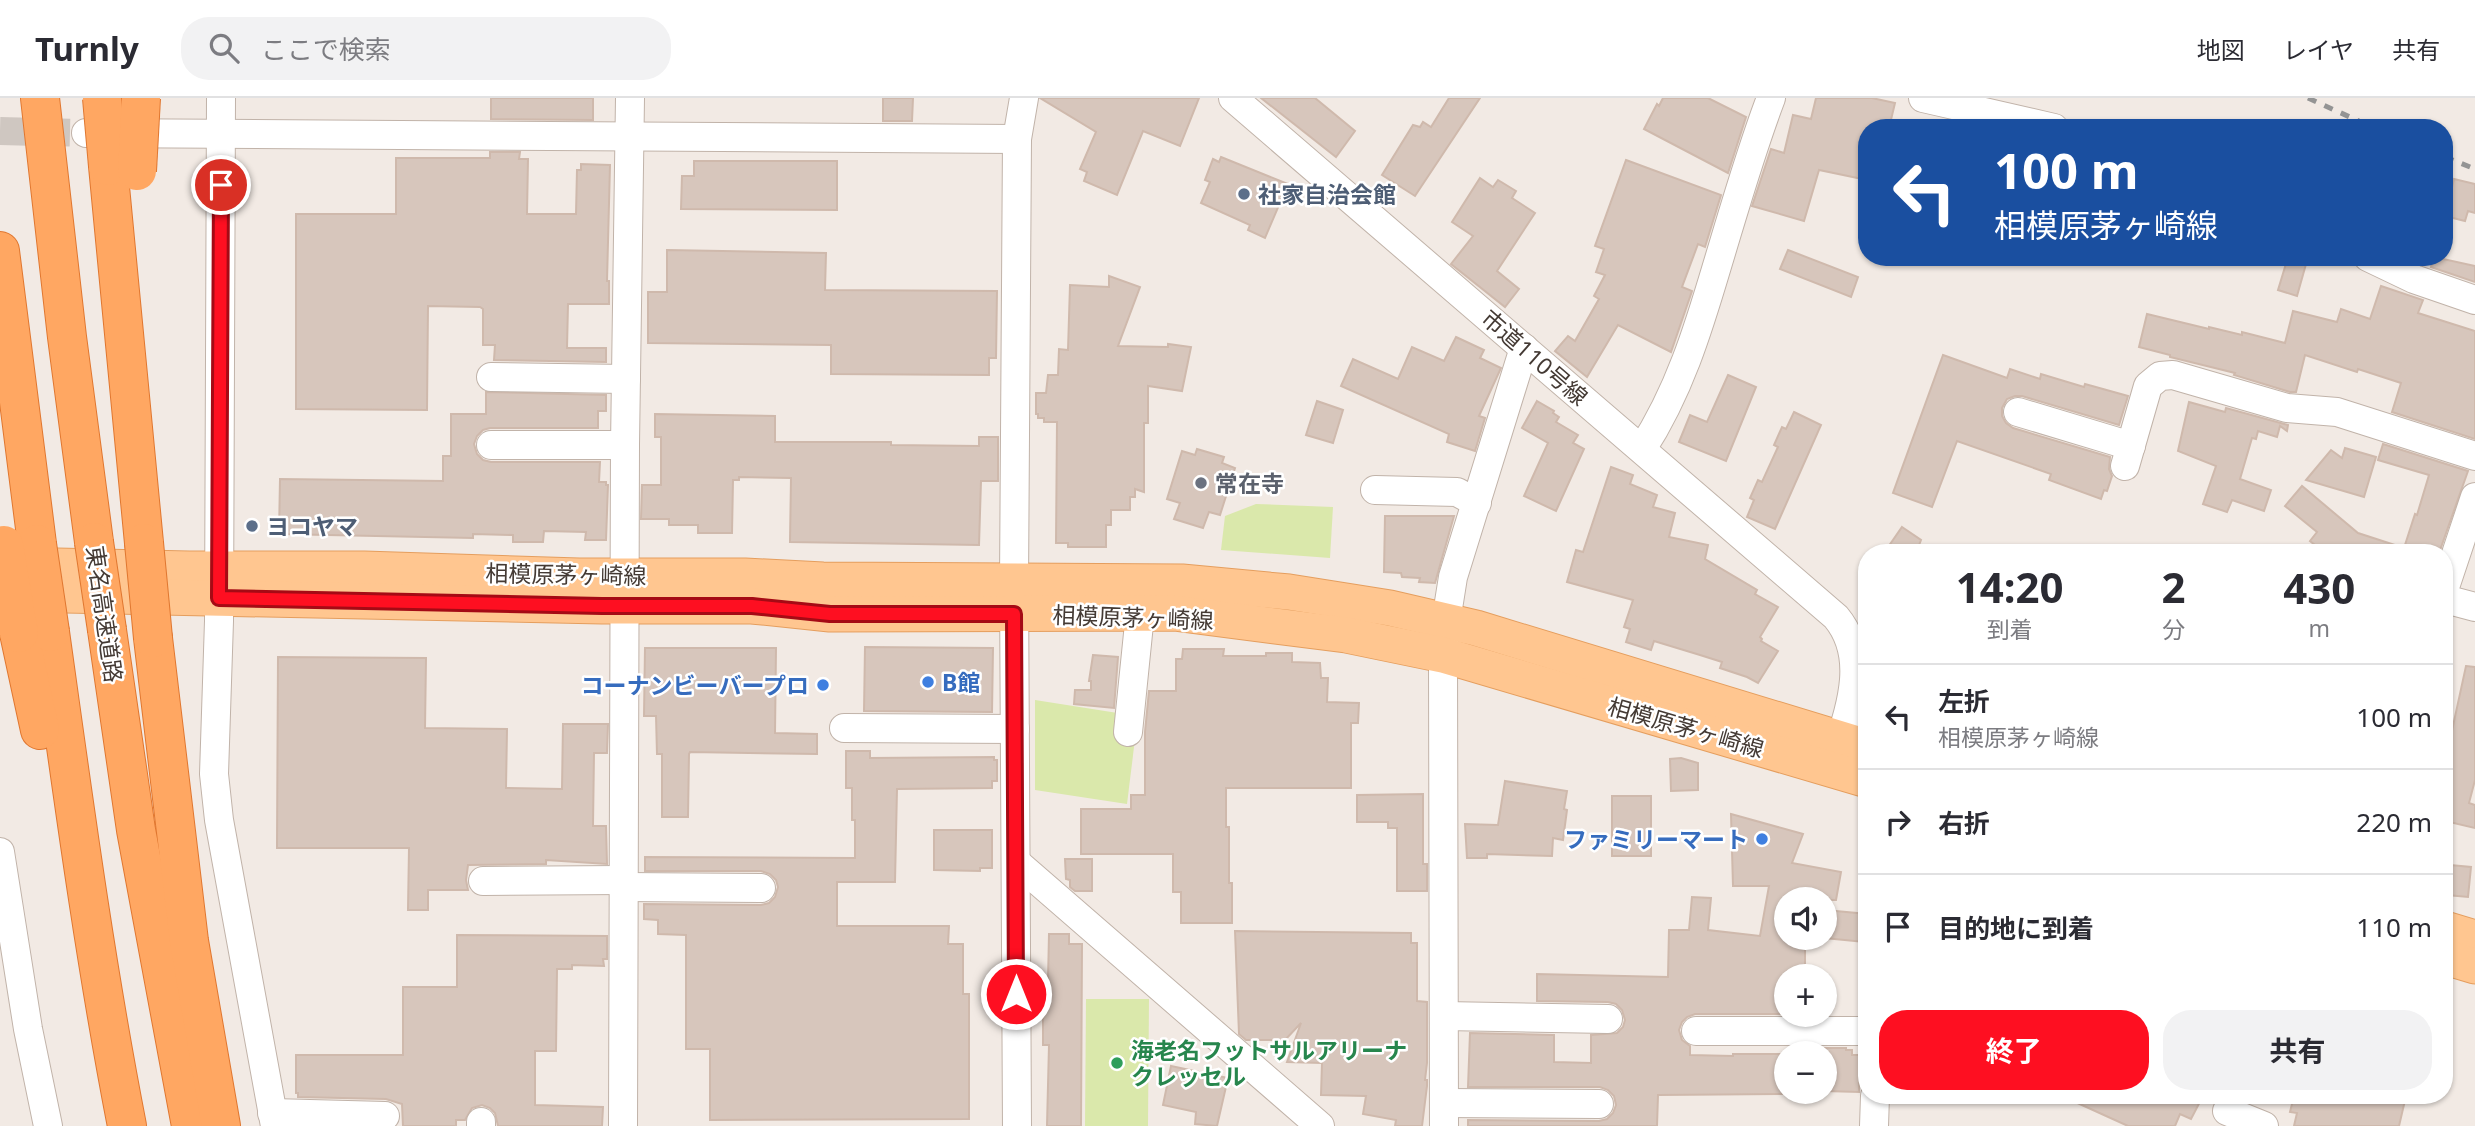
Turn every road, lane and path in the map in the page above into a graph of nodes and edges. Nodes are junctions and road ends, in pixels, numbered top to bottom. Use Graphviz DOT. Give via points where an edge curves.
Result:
graph roads {
  1 [pos="40,98"];
  2 [pos="102,98"];
  3 [pos="141,98"];
  4 [pos="221,98"];
  5 [pos="629,98"];
  6 [pos="1024,98"];
  7 [pos="1233,98"];
  8 [pos="1771,98"];
  9 [pos="1923,98"];
  10 [pos="2015,119"];
  11 [pos="86,133"];
  12 [pos="221,134"];
  13 [pos="630,137"];
  14 [pos="1017,139"];
  15 [pos="122,169"];
  16 [pos="0,251"];
  17 [pos="2387,266"];
  18 [pos="2475,300"];
  19 [pos="1524,348"];
  20 [pos="491,377"];
  21 [pos="626,379"];
  22 [pos="2018,412"];
  23 [pos="491,444"];
  24 [pos="625,445"];
  25 [pos="1642,449"];
  26 [pos="2475,456"];
  27 [pos="1375,490"];
  28 [pos="2475,497"];
  29 [pos="1477,503"];
  30 [pos="10,544"];
  31 [pos="2453,563"];
  32 [pos="220,584"];
  33 [pos="624,591"];
  34 [pos="0,593"];
  35 [pos="1014,598"];
  36 [pos="2453,601"];
  37 [pos="2475,607"];
  38 [pos="1140,614"];
  39 [pos="1446,621"];
  40 [pos="1443,655"];
  41 [pos="844,729"];
  42 [pos="1015,729"];
  43 [pos="1128,732"];
  44 [pos="1846,751"];
  45 [pos="1858,768"];
  46 [pos="0,852"];
  47 [pos="1016,862"];
  48 [pos="483,881"];
  49 [pos="624,884"];
  50 [pos="761,888"];
  51 [pos="2453,931"];
  52 [pos="2475,938"];
  53 [pos="2453,959"];
  54 [pos="2475,966"];
  55 [pos="1444,1016"];
  56 [pos="1608,1019"];
  57 [pos="1696,1031"];
  58 [pos="1858,1031"];
  59 [pos="1599,1104"];
  60 [pos="1875,1104"];
  61 [pos="2227,1111"];
  62 [pos="385,1112"];
  63 [pos="1444,1115"];
  64 [pos="274,1119"];
  65 [pos="48,1126"];
  66 [pos="127,1126"];
  67 [pos="191,1126"];
  68 [pos="221,1126"];
  69 [pos="623,1126"];
  70 [pos="1017,1126"];
  71 [pos="1320,1126"];
  72 [pos="1874,1126"];
  73 [pos="2264,1126"];
  1 -- 67 [label="highway, 東名高速道路, bridge" via="67,337 138,844"];
  2 -- 15 [label="highway, bridge"];
  3 -- 15 [label="highway, bridge"];
  4 -- 12 [label="street"];
  5 -- 13 [label="street"];
  6 -- 14 [label="street"];
  7 -- 19 [label="street, 市道110号線"];
  8 -- 25 [label="street" via="1693,344 1678,383"];
  9 -- 10 [label="street"];
  11 -- 12 [label="street"];
  12 -- 13 [label="street"];
  12 -- 32 [label="street"];
  13 -- 14 [label="street"];
  13 -- 21 [label="street"];
  14 -- 35 [label="street"];
  15 -- 68 [label="highway, bridge" via="135,292 153,638 189,940"];
  16 -- 30 [label="highway"];
  17 -- 18 [label="street"];
  19 -- 25 [label="street, 市道110号線"];
  19 -- 29 [label="street"];
  20 -- 21 [label="street"];
  21 -- 24 [label="street"];
  22 -- 26 [label="street" via="2056,435 2128,456 2148,386 2160,376 2173,375 2287,408 2337,412"];
  23 -- 24 [label="street"];
  24 -- 33 [label="street"];
  25 -- 44 [label="street, 市道110号線" via="1846,628 1855,670"];
  27 -- 29 [label="street" via="1457,492"];
  28 -- 31 [label="street"];
  29 -- 39 [label="street" via="1453,577"];
  30 -- 32 [label="main road, 相模原茅ヶ崎線"];
  30 -- 66 [label="highway, bridge" via="34,632"];
  32 -- 33 [label="main road, 相模原茅ヶ崎線" via="364,569"];
  32 -- 34 [label="main road, 相模原茅ヶ崎線"];
  32 -- 64 [label="street" via="214,774"];
  33 -- 35 [label="main road, 相模原茅ヶ崎線" via="746,576"];
  33 -- 49 [label="street"];
  35 -- 38 [label="main road, 相模原茅ヶ崎線"];
  35 -- 39 [label="main road, 相模原茅ヶ崎線" via="1195,583 1289,592"];
  35 -- 42 [label="street"];
  36 -- 37 [label="street"];
  38 -- 40 [label="main road, 相模原茅ヶ崎線" via="1174,613 1311,629"];
  38 -- 43 [label="street"];
  39 -- 40 [label="street"];
  39 -- 44 [label="main road, 相模原茅ヶ崎線"];
  40 -- 44 [label="main road, 相模原茅ヶ崎線"];
  40 -- 55 [label="street"];
  41 -- 42 [label="street" via="878,740"];
  42 -- 47 [label="street"];
  44 -- 45 [label="main road, 相模原茅ヶ崎線"];
  46 -- 65 [label="street"];
  47 -- 70 [label="street"];
  47 -- 71 [label="street"];
  48 -- 49 [label="street"];
  49 -- 50 [label="street"];
  49 -- 69 [label="street"];
  51 -- 52 [label="main road"];
  53 -- 54 [label="main road"];
  55 -- 56 [label="street"];
  55 -- 63 [label="street"];
  57 -- 58 [label="street"];
  59 -- 63 [label="street"];
  60 -- 72 [label="street"];
  61 -- 73 [label="street"];
  62 -- 64 [label="street"];
}
